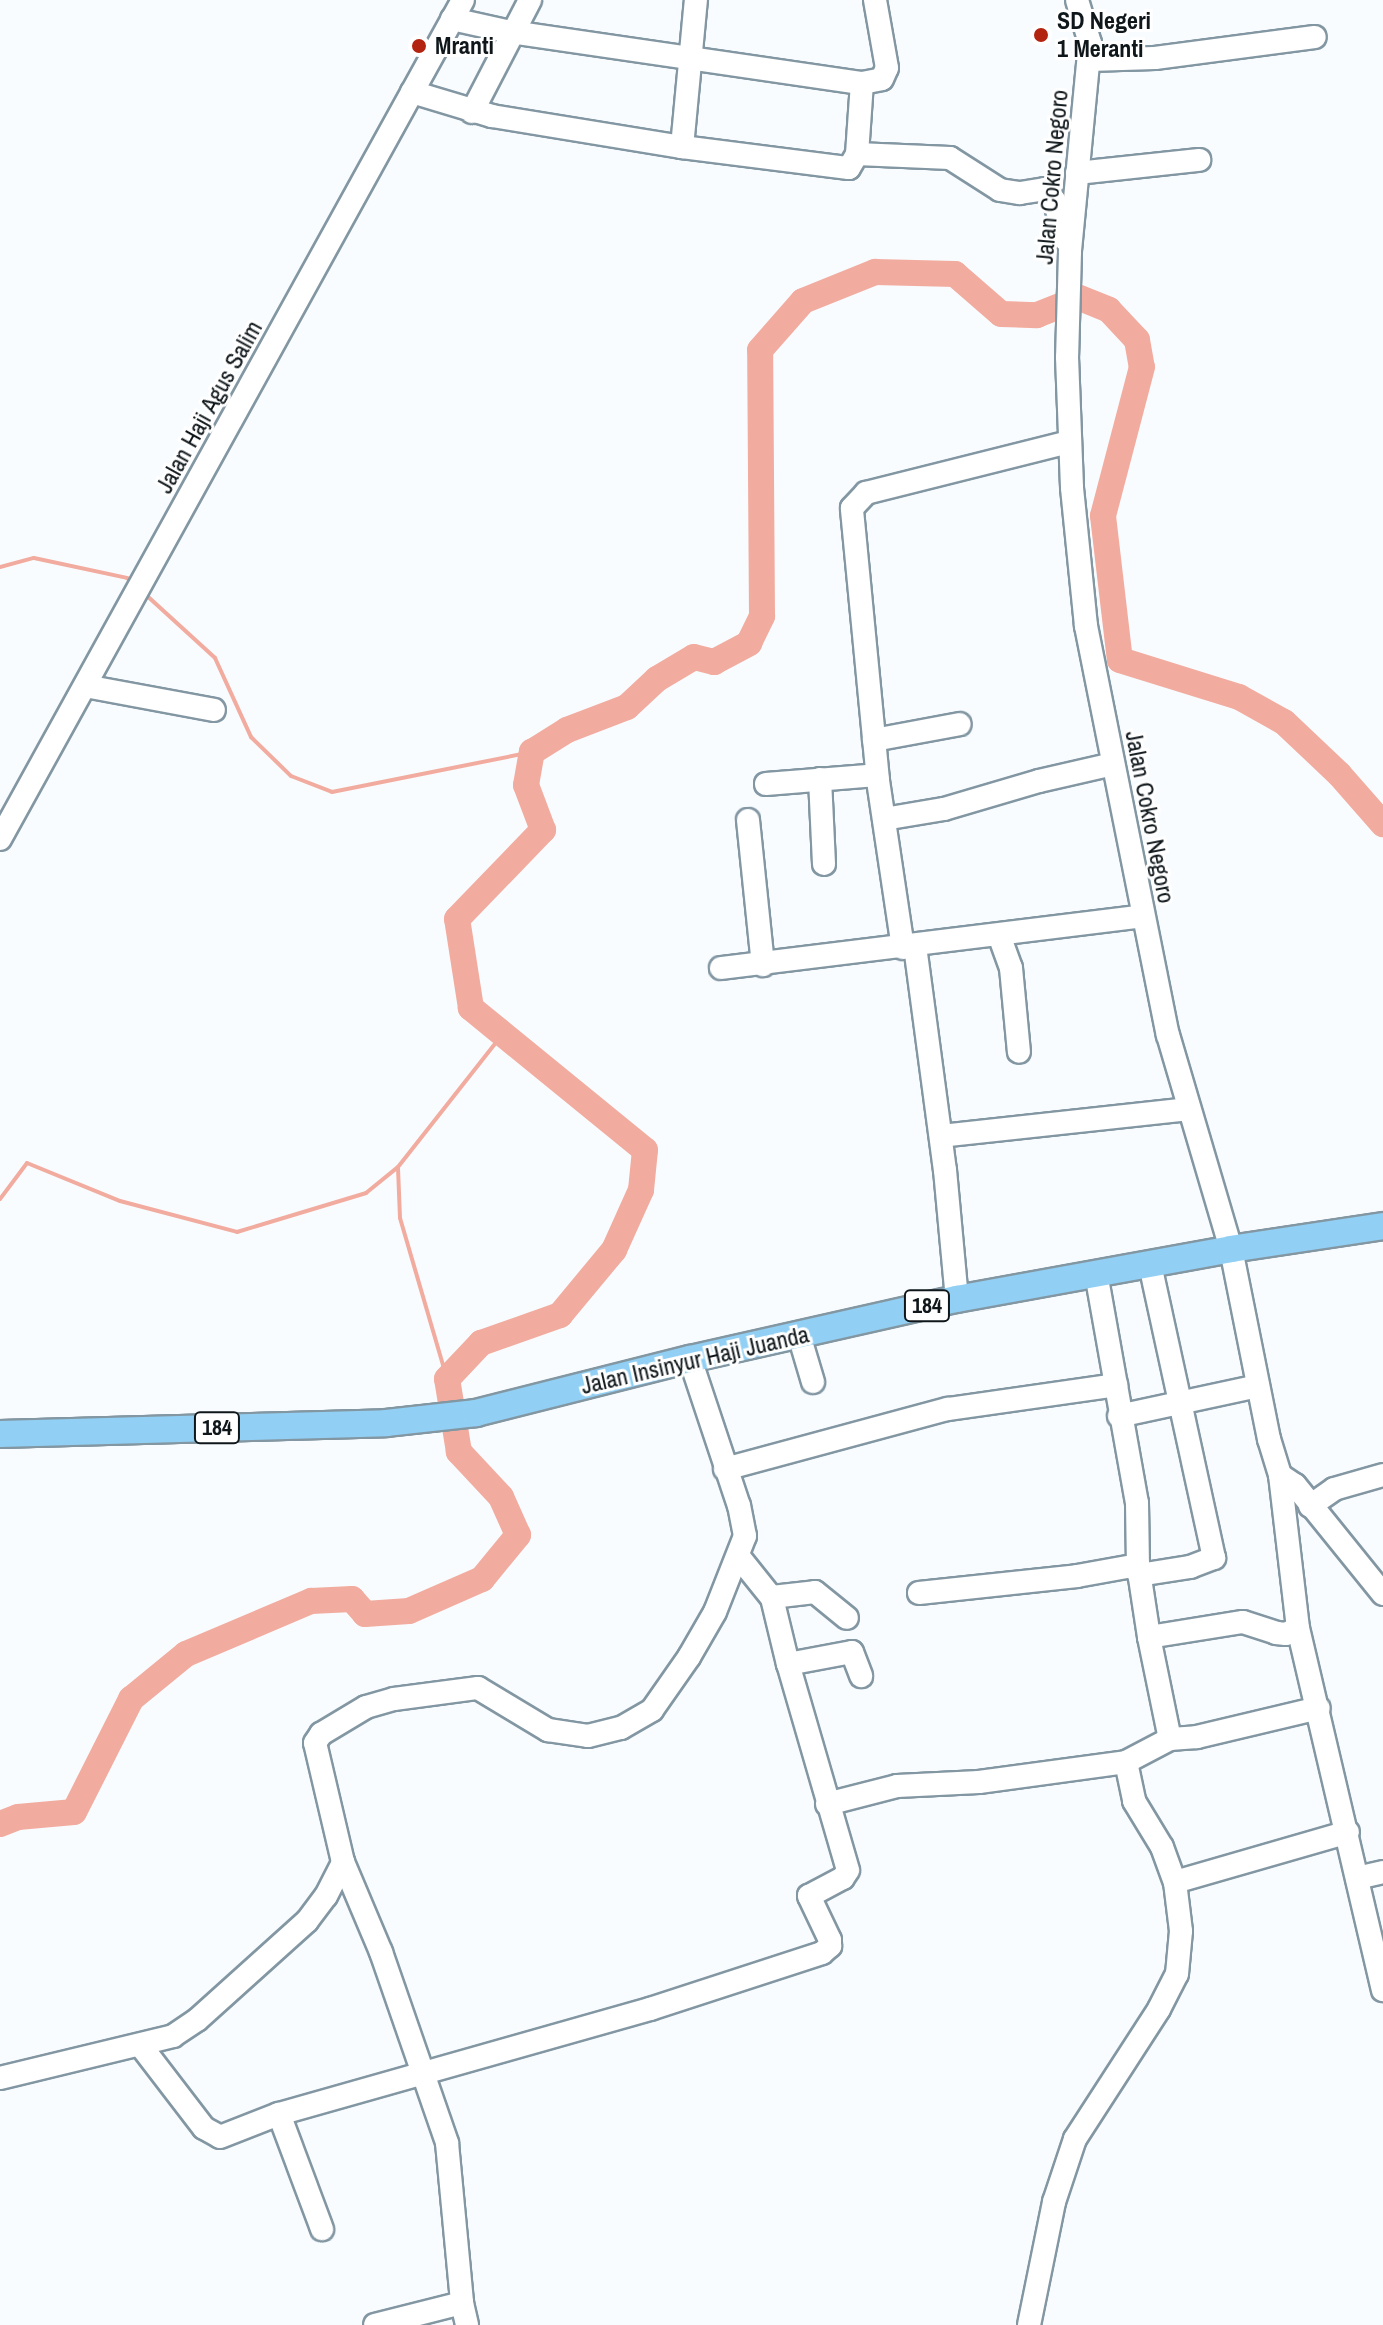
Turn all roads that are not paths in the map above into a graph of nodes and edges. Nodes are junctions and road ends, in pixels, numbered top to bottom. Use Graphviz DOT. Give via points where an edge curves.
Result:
graph roads {
  1 [pos="530,0"];
  2 [pos="696,0"];
  3 [pos="867,0"];
  4 [pos="875,0"];
  5 [pos="1077,0"];
  6 [pos="457,9"];
  7 [pos="511,32"];
  8 [pos="1315,37"];
  9 [pos="690,60"];
  10 [pos="1089,60"];
  11 [pos="862,83"];
  12 [pos="412,92"];
  13 [pos="472,112"];
  14 [pos="682,147"];
  15 [pos="857,154"];
  16 [pos="1199,160"];
  17 [pos="1077,173"];
  18 [pos="1070,252"];
  19 [pos="1069,442"];
  20 [pos="85,686"];
  21 [pos="214,710"];
  22 [pos="960,724"];
  23 [pos="874,740"];
  24 [pos="1113,764"];
  25 [pos="877,775"];
  26 [pos="820,779"];
  27 [pos="766,784"];
  28 [pos="884,819"];
  29 [pos="748,820"];
  30 [pos="0,839"];
  31 [pos="824,864"];
  32 [pos="1143,916"];
  33 [pos="999,935"];
  34 [pos="909,947"];
  35 [pos="763,965"];
  36 [pos="721,968"];
  37 [pos="1019,1052"];
  38 [pos="1188,1109"];
  39 [pos="941,1136"];
  40 [pos="1383,1226"];
  41 [pos="1231,1249"];
  42 [pos="1150,1264"];
  43 [pos="1096,1273"];
  44 [pos="957,1299"];
  45 [pos="799,1335"];
  46 [pos="690,1359"];
  47 [pos="813,1382"];
  48 [pos="1116,1385"];
  49 [pos="1258,1386"];
  50 [pos="1179,1400"];
  51 [pos="1119,1416"];
  52 [pos="0,1434"];
  53 [pos="725,1469"];
  54 [pos="1280,1475"];
  55 [pos="1383,1475"];
  56 [pos="1310,1506"];
  57 [pos="739,1557"];
  58 [pos="1138,1570"];
  59 [pos="919,1593"];
  60 [pos="1383,1594"];
  61 [pos="772,1597"];
  62 [pos="847,1618"];
  63 [pos="1298,1628"];
  64 [pos="1149,1637"];
  65 [pos="788,1664"];
  66 [pos="861,1676"];
  67 [pos="1319,1708"];
  68 [pos="1170,1739"];
  69 [pos="1126,1762"];
  70 [pos="827,1804"];
  71 [pos="1348,1832"];
  72 [pos="343,1862"];
  73 [pos="1383,1872"];
  74 [pos="1357,1878"];
  75 [pos="1175,1882"];
  76 [pos="1383,1990"];
  77 [pos="141,2046"];
  78 [pos="424,2072"];
  79 [pos="0,2078"];
  80 [pos="279,2114"];
  81 [pos="322,2229"];
  82 [pos="464,2314"];
  83 [pos="375,2325"];
  84 [pos="1029,2325"];
  1 -- 7 [label="street"];
  2 -- 9 [label="street"];
  3 -- 4 [label="street"];
  4 -- 11 [label="street" via="887,68 882,79"];
  5 -- 10 [label="street, Jalan Cokro Negoro" via="1090,43"];
  6 -- 7 [label="street"];
  6 -- 12 [label="street, Jalan Haji Agus Salim"];
  7 -- 9 [label="street"];
  7 -- 13 [label="street"];
  8 -- 10 [label="street" via="1155,58"];
  9 -- 11 [label="street"];
  9 -- 14 [label="street"];
  10 -- 17 [label="street, Jalan Cokro Negoro"];
  11 -- 15 [label="street"];
  12 -- 13 [label="street"];
  12 -- 20 [label="street, Jalan Haji Agus Salim"];
  13 -- 14 [label="street"];
  14 -- 15 [label="street" via="837,169 851,168"];
  15 -- 18 [label="street" via="950,158 1000,190 1045,189 1054,200"];
  16 -- 17 [label="street"];
  17 -- 18 [label="street, Jalan Cokro Negoro"];
  18 -- 19 [label="street, Jalan Cokro Negoro"];
  19 -- 23 [label="street" via="866,493 855,502"];
  19 -- 24 [label="street, Jalan Cokro Negoro" via="1086,626"];
  20 -- 21 [label="street"];
  20 -- 30 [label="street, Jalan Haji Agus Salim"];
  22 -- 23 [label="street"];
  23 -- 25 [label="street"];
  24 -- 28 [label="street" via="944,809"];
  24 -- 32 [label="street, Jalan Cokro Negoro"];
  25 -- 26 [label="street"];
  25 -- 28 [label="street"];
  26 -- 27 [label="street"];
  26 -- 31 [label="street"];
  28 -- 34 [label="street"];
  29 -- 35 [label="street"];
  32 -- 33 [label="street"];
  32 -- 38 [label="street, Jalan Cokro Negoro"];
  33 -- 34 [label="street"];
  33 -- 37 [label="street" via="1011,968"];
  34 -- 35 [label="street"];
  34 -- 39 [label="street"];
  35 -- 36 [label="street"];
  38 -- 39 [label="street"];
  38 -- 41 [label="street, Jalan Cokro Negoro"];
  39 -- 44 [label="street"];
  40 -- 41 [label="main road, Jalan Insinyur Haji Juanda / 184"];
  41 -- 42 [label="main road, Jalan Insinyur Haji Juanda / 184"];
  41 -- 49 [label="street, Jalan Cokro Negoro"];
  42 -- 43 [label="main road, Jalan Insinyur Haji Juanda / 184"];
  42 -- 50 [label="street"];
  43 -- 44 [label="main road, Jalan Insinyur Haji Juanda / 184"];
  43 -- 48 [label="street"];
  44 -- 45 [label="main road, Jalan Insinyur Haji Juanda / 184"];
  45 -- 46 [label="main road, Jalan Insinyur Haji Juanda / 184"];
  45 -- 47 [label="street"];
  46 -- 52 [label="main road, Jalan Insinyur Haji Juanda / 184" via="434,1419"];
  46 -- 53 [label="street"];
  48 -- 51 [label="street"];
  48 -- 53 [label="street" via="948,1409"];
  49 -- 50 [label="street"];
  49 -- 54 [label="street, Jalan Cokro Negoro"];
  50 -- 51 [label="street"];
  50 -- 58 [label="street" via="1214,1558 1190,1567"];
  51 -- 58 [label="street" via="1137,1503"];
  53 -- 57 [label="street" via="744,1525"];
  54 -- 56 [label="street"];
  54 -- 63 [label="street, Jalan Cokro Negoro"];
  55 -- 56 [label="street" via="1334,1489"];
  56 -- 60 [label="street"];
  57 -- 61 [label="street"];
  57 -- 72 [label="street" via="715,1612 663,1695 652,1710 621,1728 588,1736 548,1730 490,1692 466,1687 379,1702 321,1734 315,1749"];
  58 -- 59 [label="street"];
  58 -- 64 [label="street"];
  61 -- 62 [label="street" via="815,1592"];
  61 -- 65 [label="street"];
  63 -- 64 [label="street" via="1286,1634 1243,1622"];
  63 -- 67 [label="street, Jalan Cokro Negoro"];
  64 -- 68 [label="street"];
  65 -- 66 [label="street" via="852,1652"];
  65 -- 70 [label="street"];
  67 -- 68 [label="street"];
  67 -- 71 [label="street, Jalan Cokro Negoro"];
  68 -- 69 [label="street"];
  69 -- 70 [label="street" via="989,1781 897,1786"];
  69 -- 75 [label="street" via="1134,1801 1162,1847"];
  70 -- 78 [label="street" via="848,1870 809,1896 830,1940 822,1953 650,2009"];
  71 -- 74 [label="street, Jalan Cokro Negoro"];
  71 -- 75 [label="street"];
  72 -- 77 [label="street" via="307,1921 265,1961 188,2027"];
  72 -- 78 [label="street"];
  73 -- 74 [label="street"];
  74 -- 76 [label="street, Jalan Cokro Negoro"];
  75 -- 84 [label="street" via="1181,1931 1177,1974 1075,2139 1054,2202"];
  77 -- 79 [label="street"];
  77 -- 80 [label="street" via="213,2136 226,2136"];
  78 -- 80 [label="street"];
  78 -- 82 [label="street" via="451,2165"];
  80 -- 81 [label="street"];
  82 -- 83 [label="street"];
}
